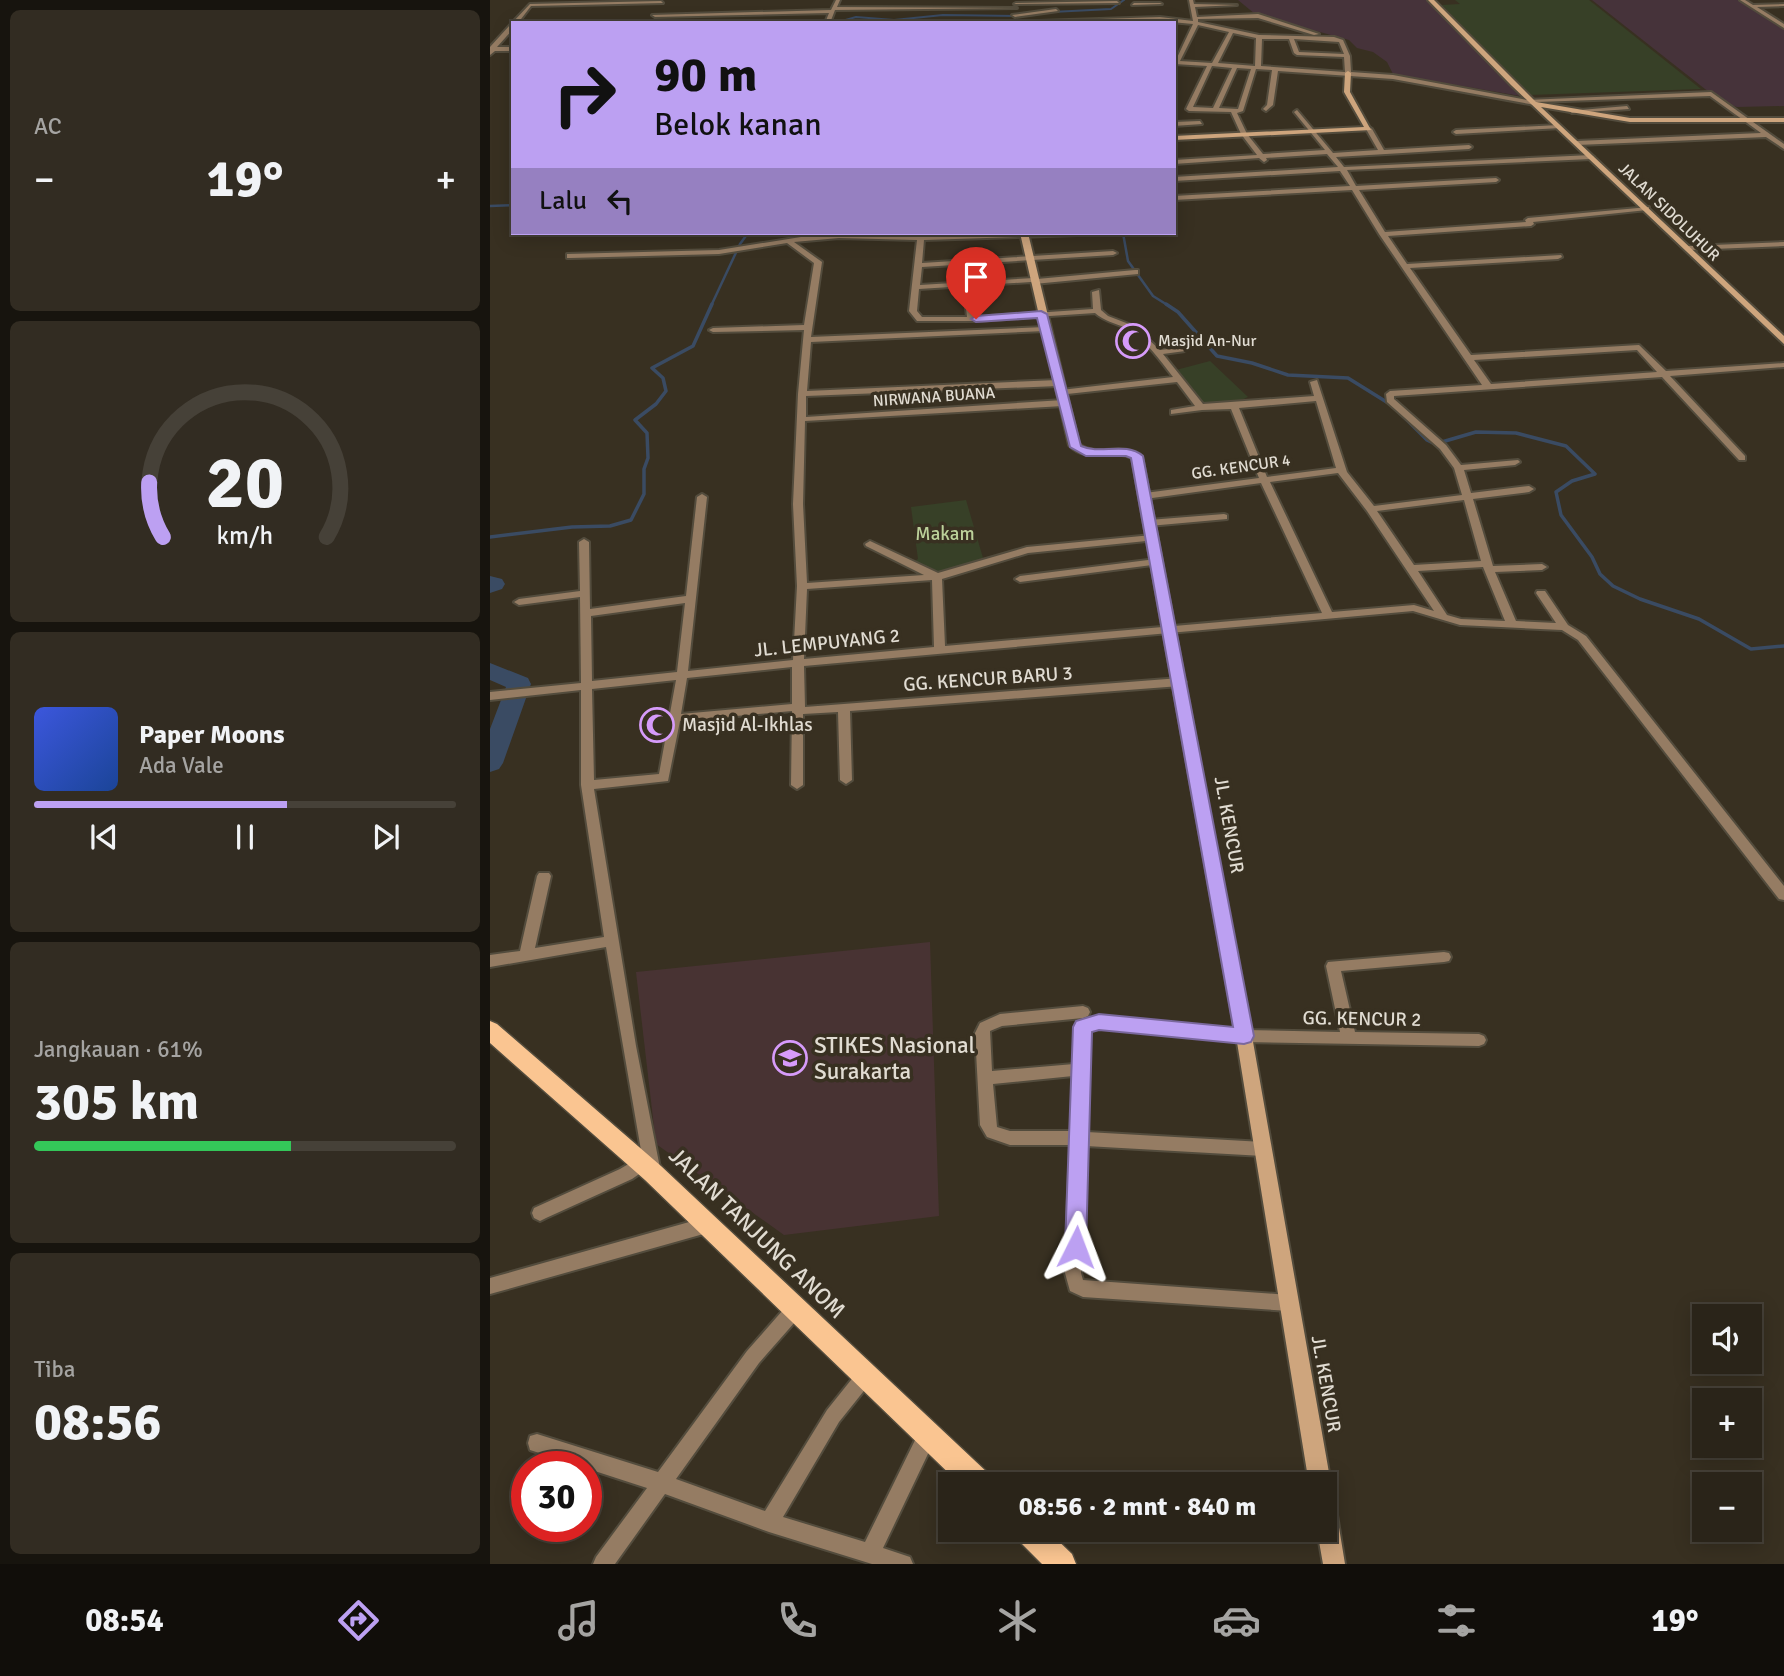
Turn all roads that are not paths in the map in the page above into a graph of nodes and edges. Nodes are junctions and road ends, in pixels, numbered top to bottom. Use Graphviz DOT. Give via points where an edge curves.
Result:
graph roads {
  1 [pos="1431,0"];
  2 [pos="1742,0"];
  3 [pos="1117,2"];
  4 [pos="1160,2"];
  5 [pos="1219,2"];
  6 [pos="660,3"];
  7 [pos="1191,3"];
  8 [pos="1065,4"];
  9 [pos="1135,4"];
  10 [pos="1235,5"];
  11 [pos="1784,5"];
  12 [pos="1752,6"];
  13 [pos="835,7"];
  14 [pos="1102,9"];
  15 [pos="1015,12"];
  16 [pos="653,18"];
  17 [pos="1161,20"];
  18 [pos="517,21"];
  19 [pos="1032,21"];
  20 [pos="1125,21"];
  21 [pos="1196,21"];
  22 [pos="1784,26"];
  23 [pos="511,28"];
  24 [pos="1231,30"];
  25 [pos="1259,37"];
  26 [pos="1291,39"];
  27 [pos="1334,39"];
  28 [pos="511,49"];
  29 [pos="491,51"];
  30 [pos="1347,55"];
  31 [pos="1177,64"];
  32 [pos="1212,65"];
  33 [pos="1235,66"];
  34 [pos="1256,67"];
  35 [pos="1275,69"];
  36 [pos="1348,73"];
  37 [pos="1198,89"];
  38 [pos="1217,90"];
  39 [pos="1533,102"];
  40 [pos="1627,108"];
  41 [pos="1266,109"];
  42 [pos="1215,110"];
  43 [pos="1233,110"];
  44 [pos="1572,111"];
  45 [pos="1297,112"];
  46 [pos="1746,119"];
  47 [pos="1784,120"];
  48 [pos="1200,123"];
  49 [pos="1176,124"];
  50 [pos="1559,127"];
  51 [pos="1369,129"];
  52 [pos="1312,131"];
  53 [pos="1244,134"];
  54 [pos="1767,135"];
  55 [pos="1176,138"];
  56 [pos="1577,143"];
  57 [pos="1783,146"];
  58 [pos="1469,147"];
  59 [pos="1382,152"];
  60 [pos="1330,154"];
  61 [pos="1259,155"];
  62 [pos="1591,157"];
  63 [pos="1176,160"];
  64 [pos="1480,162"];
  65 [pos="1342,168"];
  66 [pos="1274,173"];
  67 [pos="1176,179"];
  68 [pos="1325,179"];
  69 [pos="1351,184"];
  70 [pos="1282,188"];
  71 [pos="1176,191"];
  72 [pos="1176,198"];
  73 [pos="1647,208"];
  74 [pos="1383,233"];
  75 [pos="828,235"];
  76 [pos="890,235"];
  77 [pos="1024,235"];
  78 [pos="801,236"];
  79 [pos="925,236"];
  80 [pos="984,237"];
  81 [pos="788,241"];
  82 [pos="1784,244"];
  83 [pos="1689,248"];
  84 [pos="1112,253"];
  85 [pos="570,257"];
  86 [pos="1558,257"];
  87 [pos="1029,259"];
  88 [pos="984,261"];
  89 [pos="919,265"];
  90 [pos="1407,267"];
  91 [pos="1135,272"];
  92 [pos="1034,281"];
  93 [pos="916,287"];
  94 [pos="1096,292"];
  95 [pos="969,298"];
  96 [pos="1097,311"];
  97 [pos="915,317"];
  98 [pos="971,319"];
  99 [pos="1043,322"];
  100 [pos="808,327"];
  101 [pos="713,330"];
  102 [pos="807,340"];
  103 [pos="1783,340"];
  104 [pos="1182,349"];
  105 [pos="1157,353"];
  106 [pos="1470,358"];
  107 [pos="1784,365"];
  108 [pos="1667,373"];
  109 [pos="1179,379"];
  110 [pos="1314,382"];
  111 [pos="1487,385"];
  112 [pos="1061,393"];
  113 [pos="802,394"];
  114 [pos="1318,398"];
  115 [pos="1234,406"];
  116 [pos="1202,407"];
  117 [pos="1174,412"];
  118 [pos="807,419"];
  119 [pos="1742,458"];
  120 [pos="1515,462"];
  121 [pos="1459,468"];
  122 [pos="1341,470"];
  123 [pos="1264,480"];
  124 [pos="1530,488"];
  125 [pos="1468,495"];
  126 [pos="1145,496"];
  127 [pos="702,497"];
  128 [pos="1371,509"];
  129 [pos="1224,517"];
  130 [pos="1151,530"];
  131 [pos="584,542"];
  132 [pos="870,544"];
  133 [pos="1156,562"];
  134 [pos="1488,566"];
  135 [pos="1542,567"];
  136 [pos="1409,568"];
  137 [pos="937,577"];
  138 [pos="1020,579"];
  139 [pos="802,586"];
  140 [pos="585,593"];
  141 [pos="1541,593"];
  142 [pos="690,599"];
  143 [pos="519,602"];
  144 [pos="586,613"];
  145 [pos="1328,615"];
  146 [pos="1443,616"];
  147 [pos="1512,624"];
  148 [pos="1564,627"];
  149 [pos="1168,628"];
  150 [pos="940,650"];
  151 [pos="798,663"];
  152 [pos="682,675"];
  153 [pos="1180,682"];
  154 [pos="586,685"];
  155 [pos="495,695"];
  156 [pos="844,708"];
  157 [pos="799,709"];
  158 [pos="675,718"];
  159 [pos="846,780"];
  160 [pos="587,785"];
  161 [pos="797,785"];
  162 [pos="544,876"];
  163 [pos="1784,895"];
  164 [pos="611,941"];
  165 [pos="526,956"];
  166 [pos="1444,957"];
  167 [pos="490,961"];
  168 [pos="1083,1012"];
  169 [pos="490,1030"];
  170 [pos="1244,1036"];
  171 [pos="1349,1038"];
  172 [pos="1479,1040"];
  173 [pos="1074,1070"];
  174 [pos="985,1078"];
  175 [pos="1079,1139"];
  176 [pos="1263,1149"];
  177 [pos="648,1168"];
  178 [pos="540,1213"];
  179 [pos="708,1224"];
  180 [pos="490,1286"];
  181 [pos="1289,1303"];
  182 [pos="796,1308"];
  183 [pos="865,1376"];
  184 [pos="929,1435"];
  185 [pos="537,1443"];
  186 [pos="967,1472"];
  187 [pos="1318,1472"];
  188 [pos="662,1483"];
  189 [pos="769,1522"];
  190 [pos="1040,1542"];
  191 [pos="1331,1542"];
  192 [pos="870,1553"];
  193 [pos="603,1564"];
  194 [pos="903,1564"];
  195 [pos="1062,1564"];
  196 [pos="1335,1564"];
  1 -- 39 [label="street, JALAN SIDOLUHUR"];
  2 -- 12 [label="street"];
  3 -- 8 [label="street"];
  4 -- 9 [label="street"];
  4 -- 17 [label="street"];
  5 -- 7 [label="street"];
  6 -- 13 [label="street"];
  6 -- 16 [label="street"];
  6 -- 18 [label="street" via="530,5"];
  7 -- 10 [label="street"];
  7 -- 21 [label="street"];
  8 -- 14 [label="street"];
  8 -- 15 [label="street"];
  8 -- 15 [label="street"];
  11 -- 12 [label="street"];
  12 -- 22 [label="street"];
  13 -- 15 [label="street"];
  13 -- 16 [label="street"];
  15 -- 19 [label="street"];
  17 -- 20 [label="street"];
  17 -- 21 [label="street"];
  21 -- 24 [label="street"];
  21 -- 27 [label="street" via="1258,16"];
  21 -- 31 [label="street"];
  23 -- 29 [label="street"];
  24 -- 25 [label="street"];
  24 -- 32 [label="street"];
  25 -- 26 [label="street"];
  25 -- 34 [label="street"];
  26 -- 27 [label="street"];
  26 -- 30 [label="street" via="1297,53"];
  27 -- 30 [label="street" via="1341,41"];
  28 -- 29 [label="street"];
  30 -- 36 [label="street"];
  31 -- 32 [label="street"];
  32 -- 33 [label="street"];
  32 -- 37 [label="street"];
  33 -- 34 [label="street"];
  33 -- 38 [label="street"];
  34 -- 35 [label="street"];
  34 -- 43 [label="street" via="1240,111"];
  35 -- 36 [label="street"];
  35 -- 41 [label="street"];
  36 -- 39 [label="street" via="1419,80"];
  36 -- 51 [label="street" via="1347,92"];
  37 -- 38 [label="street"];
  37 -- 42 [label="street" via="1188,108"];
  38 -- 42 [label="street"];
  39 -- 44 [label="street"];
  39 -- 46 [label="street" via="1709,94"];
  39 -- 50 [label="street, JALAN SIDOLUHUR"];
  40 -- 44 [label="street"];
  42 -- 43 [label="street"];
  43 -- 53 [label="street"];
  44 -- 46 [label="street" via="1630,120"];
  45 -- 52 [label="street"];
  46 -- 47 [label="street"];
  46 -- 54 [label="street"];
  48 -- 49 [label="street"];
  50 -- 56 [label="street, JALAN SIDOLUHUR"];
  50 -- 58 [label="street" via="1455,133"];
  51 -- 52 [label="street"];
  51 -- 59 [label="street"];
  52 -- 53 [label="street"];
  52 -- 60 [label="street"];
  53 -- 55 [label="street"];
  53 -- 61 [label="street"];
  54 -- 56 [label="street"];
  54 -- 57 [label="street"];
  56 -- 62 [label="street, JALAN SIDOLUHUR"];
  58 -- 59 [label="street"];
  58 -- 64 [label="street"];
  59 -- 60 [label="street"];
  60 -- 61 [label="street"];
  60 -- 65 [label="street"];
  61 -- 63 [label="street"];
  61 -- 66 [label="street"];
  62 -- 64 [label="street"];
  62 -- 73 [label="street, JALAN SIDOLUHUR"];
  64 -- 65 [label="street"];
  64 -- 69 [label="street" via="1496,180"];
  65 -- 66 [label="street"];
  65 -- 69 [label="street"];
  66 -- 67 [label="street"];
  66 -- 70 [label="street"];
  68 -- 70 [label="street"];
  69 -- 70 [label="street"];
  69 -- 74 [label="street"];
  70 -- 71 [label="street"];
  70 -- 72 [label="street"];
  73 -- 74 [label="street" via="1528,220 1531,224 1526,225"];
  73 -- 83 [label="street, JALAN SIDOLUHUR"];
  74 -- 90 [label="street"];
  75 -- 78 [label="street"];
  76 -- 79 [label="street"];
  77 -- 80 [label="street"];
  77 -- 87 [label="street, JL. KENCUR"];
  78 -- 81 [label="street"];
  79 -- 80 [label="street"];
  79 -- 89 [label="street"];
  80 -- 88 [label="street"];
  81 -- 85 [label="street" via="736,250"];
  81 -- 100 [label="street" via="818,262"];
  82 -- 83 [label="street"];
  83 -- 103 [label="street, JALAN SIDOLUHUR"];
  84 -- 87 [label="street"];
  86 -- 90 [label="street"];
  87 -- 88 [label="street"];
  87 -- 92 [label="street, JL. KENCUR"];
  88 -- 89 [label="street"];
  89 -- 93 [label="street"];
  90 -- 106 [label="street"];
  91 -- 92 [label="street"];
  92 -- 93 [label="street"];
  92 -- 99 [label="street, JL. KENCUR"];
  93 -- 97 [label="street"];
  94 -- 96 [label="street"];
  95 -- 98 [label="street"];
  96 -- 99 [label="street"];
  96 -- 105 [label="street" via="1109,321 1129,327"];
  97 -- 98 [label="street"];
  98 -- 99 [label="street"];
  99 -- 102 [label="street"];
  99 -- 112 [label="street, JL. KENCUR"];
  100 -- 101 [label="street"];
  100 -- 102 [label="street"];
  102 -- 113 [label="street"];
  104 -- 105 [label="street"];
  105 -- 109 [label="street"];
  106 -- 108 [label="street" via="1639,346"];
  106 -- 111 [label="street"];
  107 -- 108 [label="street"];
  108 -- 111 [label="street"];
  108 -- 119 [label="street"];
  109 -- 112 [label="street"];
  109 -- 116 [label="street"];
  110 -- 114 [label="street"];
  111 -- 121 [label="street" via="1389,395"];
  112 -- 113 [label="street"];
  112 -- 118 [label="street, NIRWANA BUANA"];
  112 -- 126 [label="street, JL. KENCUR" via="1077,449 1136,454"];
  113 -- 139 [label="street"];
  114 -- 115 [label="street"];
  114 -- 122 [label="street"];
  115 -- 116 [label="street"];
  115 -- 123 [label="street"];
  116 -- 117 [label="street"];
  120 -- 121 [label="street"];
  121 -- 125 [label="street"];
  122 -- 123 [label="street, GG. KENCUR 4"];
  122 -- 128 [label="street"];
  123 -- 126 [label="street, GG. KENCUR 4"];
  123 -- 145 [label="street"];
  124 -- 125 [label="street"];
  125 -- 128 [label="street"];
  125 -- 134 [label="street"];
  126 -- 130 [label="street, JL. KENCUR"];
  127 -- 142 [label="street"];
  128 -- 136 [label="street"];
  129 -- 130 [label="street"];
  130 -- 133 [label="street, JL. KENCUR"];
  130 -- 137 [label="street" via="1027,550"];
  131 -- 140 [label="street"];
  132 -- 137 [label="street"];
  133 -- 138 [label="street"];
  133 -- 149 [label="street, JL. KENCUR"];
  134 -- 135 [label="street"];
  134 -- 136 [label="street"];
  134 -- 147 [label="street"];
  136 -- 146 [label="street"];
  137 -- 139 [label="street"];
  137 -- 150 [label="street"];
  139 -- 151 [label="street"];
  140 -- 143 [label="street"];
  140 -- 144 [label="street"];
  141 -- 148 [label="street"];
  142 -- 144 [label="street"];
  142 -- 152 [label="street"];
  144 -- 154 [label="street"];
  145 -- 146 [label="street, JL. LEMPUYANG 2" via="1414,608"];
  145 -- 149 [label="street, JL. LEMPUYANG 2"];
  146 -- 147 [label="street, JL. LEMPUYANG 2" via="1460,622"];
  147 -- 148 [label="street, JL. LEMPUYANG 2"];
  148 -- 163 [label="street" via="1582,638"];
  149 -- 150 [label="street, JL. LEMPUYANG 2"];
  149 -- 153 [label="street, JL. KENCUR"];
  150 -- 151 [label="street, JL. LEMPUYANG 2"];
  151 -- 152 [label="street, JL. LEMPUYANG 2"];
  151 -- 157 [label="street"];
  152 -- 154 [label="street, JL. LEMPUYANG 2"];
  152 -- 158 [label="street"];
  153 -- 156 [label="street, GG. KENCUR BARU 3"];
  153 -- 170 [label="street, JL. KENCUR"];
  154 -- 155 [label="street, JL. LEMPUYANG 2"];
  154 -- 160 [label="street"];
  156 -- 157 [label="street, GG. KENCUR BARU 3"];
  156 -- 159 [label="street"];
  157 -- 158 [label="street, GG. KENCUR BARU 3"];
  157 -- 161 [label="street"];
  158 -- 160 [label="street" via="664,778"];
  160 -- 164 [label="street"];
  162 -- 165 [label="street"];
  164 -- 165 [label="street"];
  164 -- 177 [label="street"];
  165 -- 167 [label="street"];
  166 -- 171 [label="street" via="1333,966"];
  168 -- 174 [label="street" via="992,1022 982,1033"];
  169 -- 177 [label="main road, JALAN TANJUNG ANOM"];
  170 -- 171 [label="street, GG. KENCUR 2"];
  170 -- 175 [label="street" via="1086,1024"];
  170 -- 176 [label="street, JL. KENCUR"];
  171 -- 172 [label="street, GG. KENCUR 2"];
  173 -- 174 [label="street"];
  174 -- 175 [label="street" via="992,1132 1010,1138"];
  175 -- 176 [label="street"];
  175 -- 181 [label="street" via="1076,1285"];
  176 -- 181 [label="street, JL. KENCUR"];
  177 -- 178 [label="street"];
  177 -- 179 [label="main road, JALAN TANJUNG ANOM"];
  179 -- 180 [label="street"];
  179 -- 182 [label="main road, JALAN TANJUNG ANOM"];
  181 -- 187 [label="street, JL. KENCUR"];
  182 -- 183 [label="main road, JALAN TANJUNG ANOM"];
  182 -- 188 [label="street" via="753,1357"];
  183 -- 184 [label="main road, JALAN TANJUNG ANOM"];
  183 -- 189 [label="street" via="833,1416"];
  184 -- 186 [label="main road, JALAN TANJUNG ANOM"];
  184 -- 192 [label="street"];
  185 -- 188 [label="street"];
  188 -- 189 [label="street"];
  188 -- 193 [label="street"];
  189 -- 192 [label="street"];
  190 -- 195 [label="main road"];
  191 -- 196 [label="street"];
  192 -- 194 [label="street"];
}
